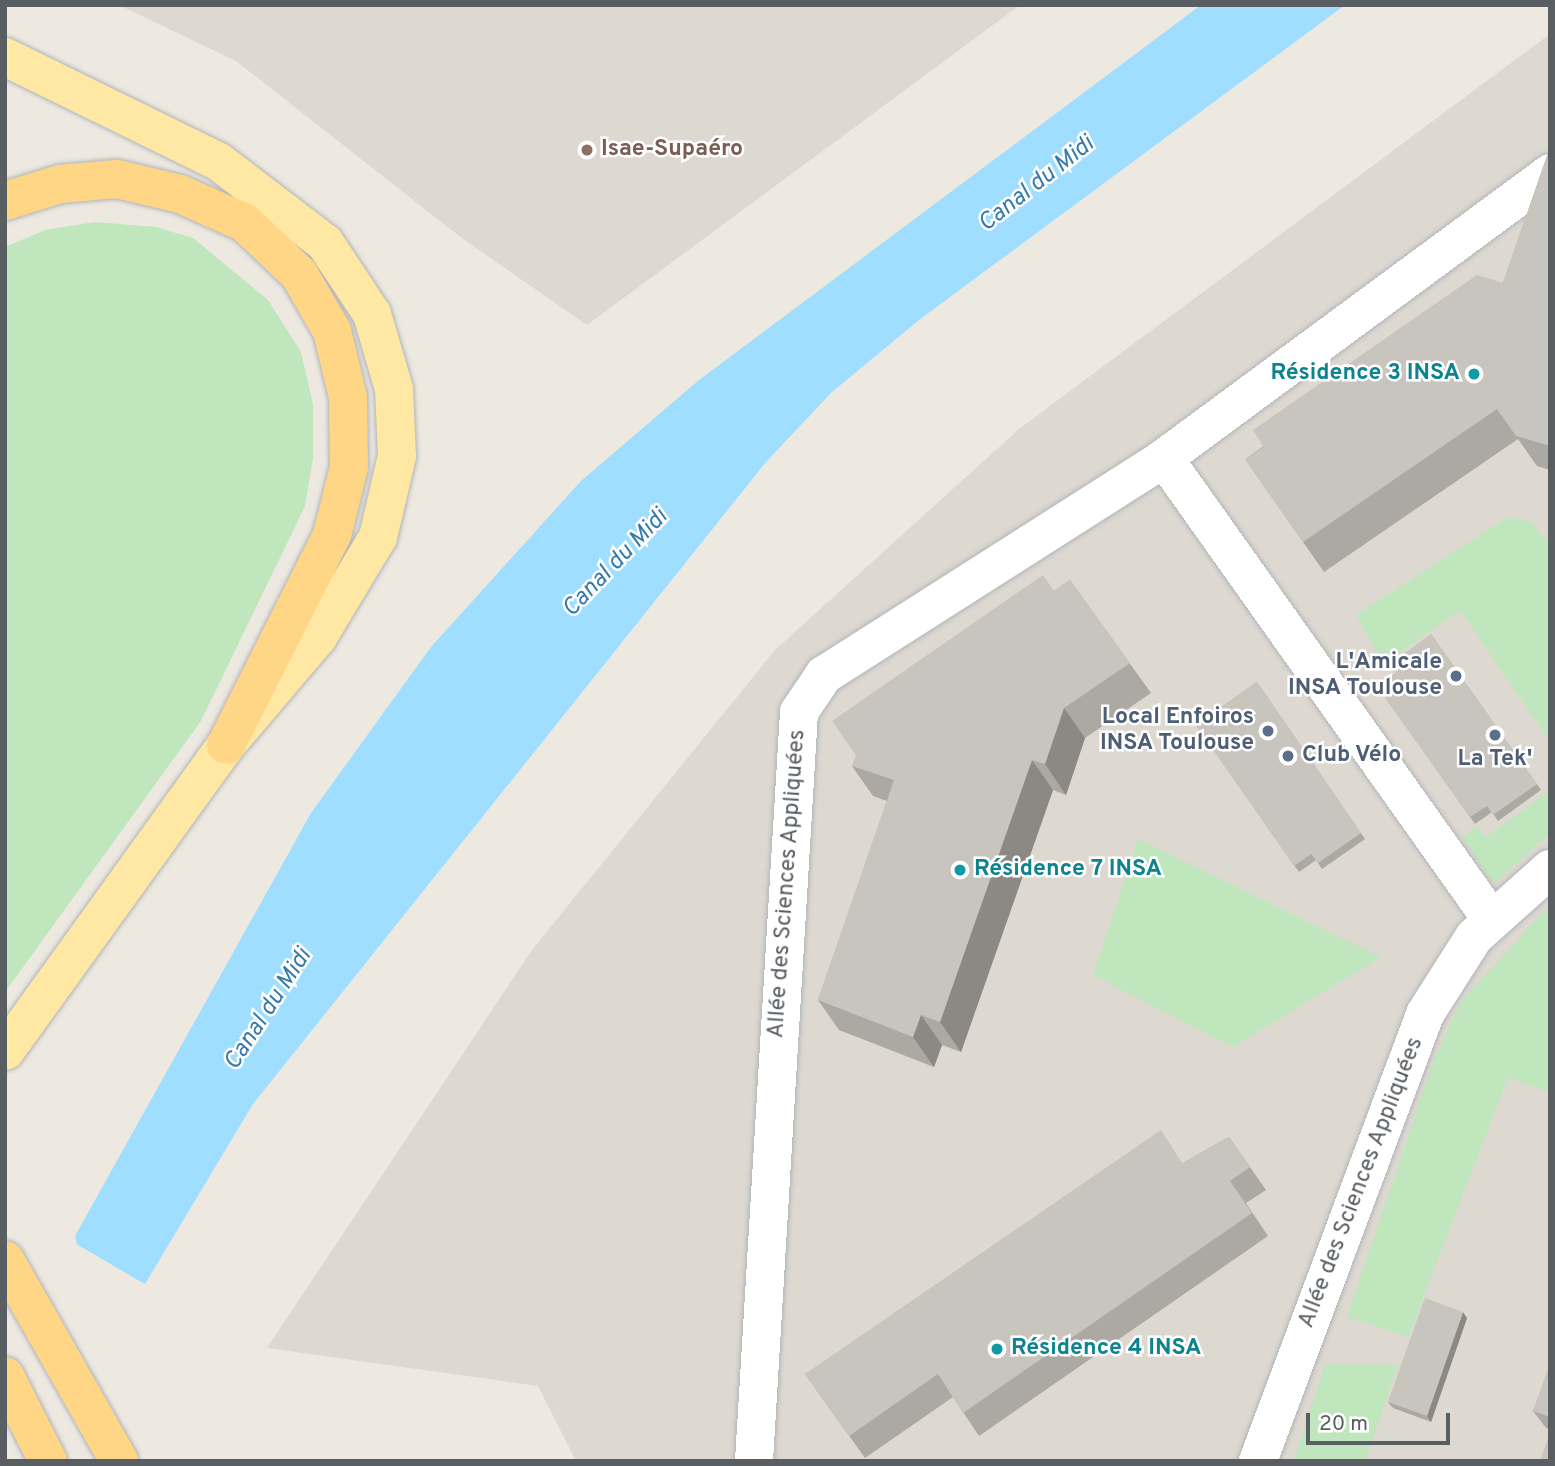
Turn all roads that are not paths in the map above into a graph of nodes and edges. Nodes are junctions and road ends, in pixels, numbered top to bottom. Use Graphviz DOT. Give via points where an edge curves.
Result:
graph roads {
  1 [pos="5,57"];
  2 [pos="1550,173"];
  3 [pos="5,201"];
  4 [pos="1164,458"];
  5 [pos="226,745"];
  6 [pos="1550,869"];
  7 [pos="1492,920"];
  8 [pos="10,1044"];
  9 [pos="5,1260"];
  10 [pos="5,1376"];
  11 [pos="48,1461"];
  12 [pos="119,1461"];
  13 [pos="754,1461"];
  14 [pos="1258,1461"];
  1 -- 5 [label="main road" via="219,162 272,198 325,243 372,314 394,389 397,456 378,537 318,637"];
  2 -- 4 [label="street, Allée des Sciences Appliquées"];
  3 -- 5 [label="highway" via="60,184 117,179 180,194 245,223 299,274 332,331 348,397 349,467 332,536"];
  4 -- 7 [label="street"];
  4 -- 13 [label="street, Allée des Sciences Appliquées" via="824,675 799,712"];
  5 -- 8 [label="main road"];
  6 -- 7 [label="street, Allée des Sciences Appliquées"];
  7 -- 14 [label="street, Allée des Sciences Appliquées" via="1474,937 1425,1014"];
  9 -- 12 [label="highway"];
  10 -- 11 [label="highway"];
}
